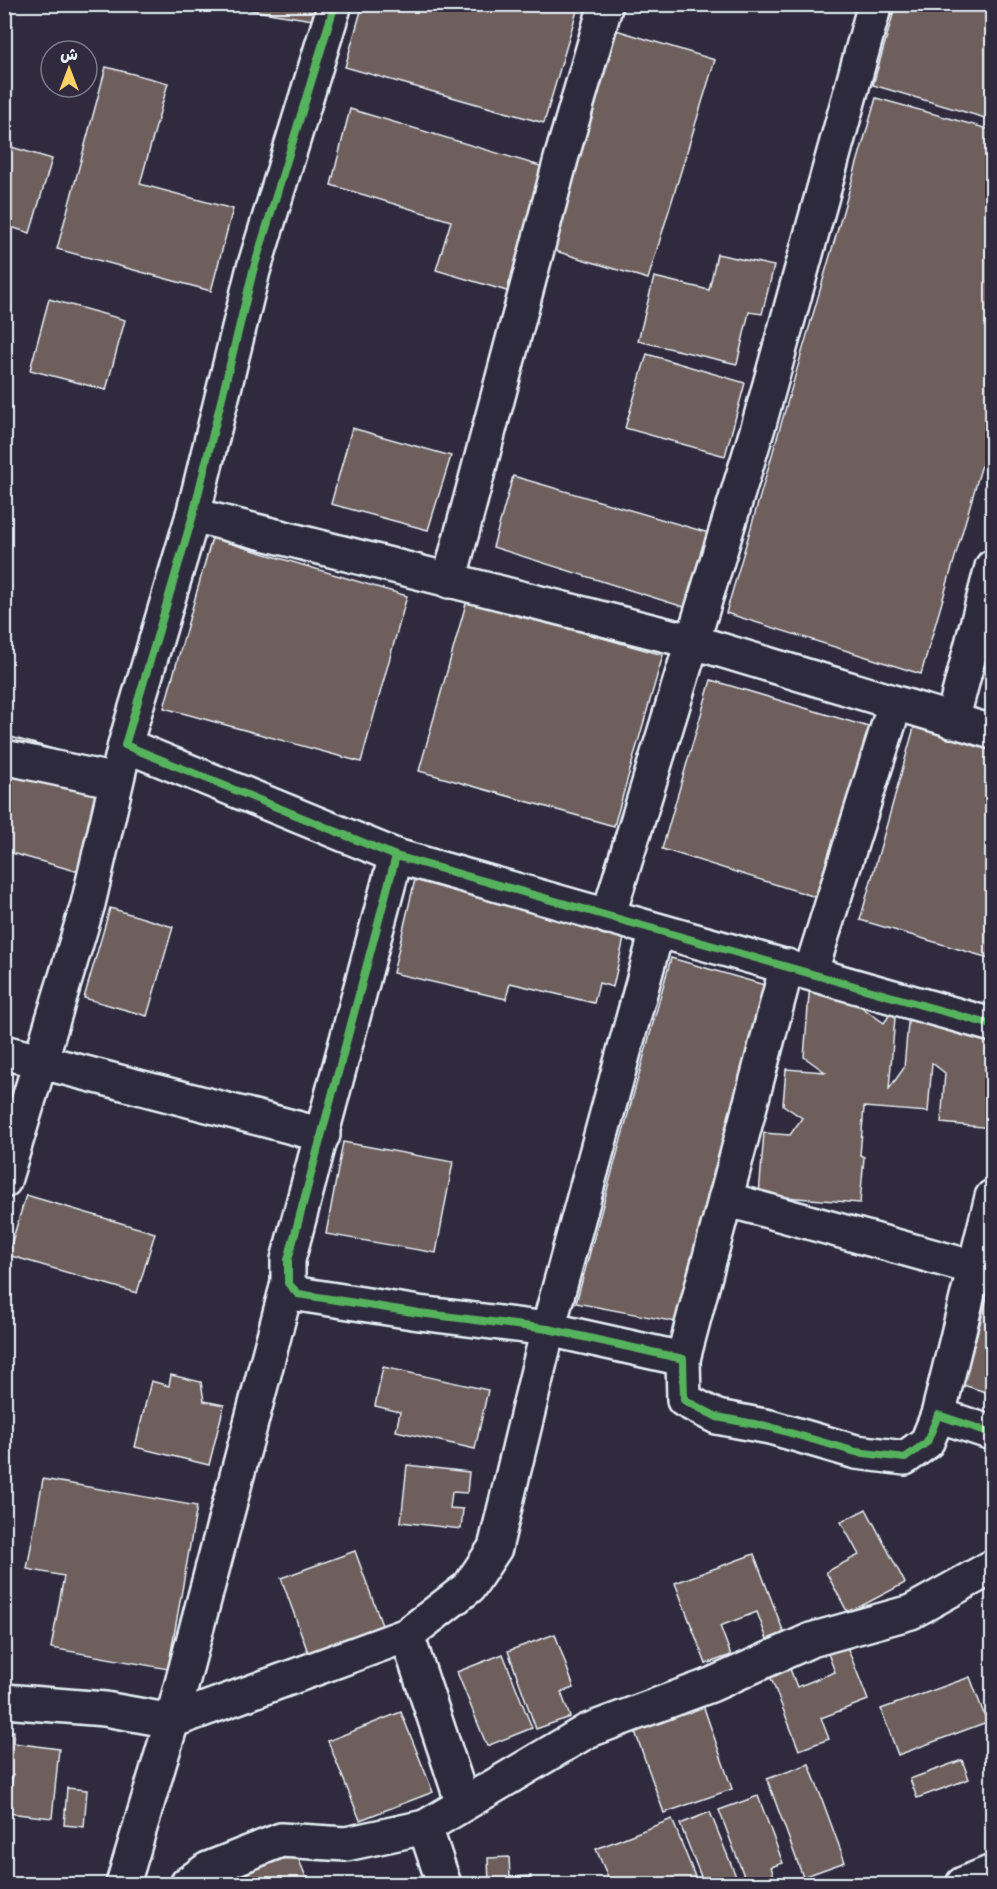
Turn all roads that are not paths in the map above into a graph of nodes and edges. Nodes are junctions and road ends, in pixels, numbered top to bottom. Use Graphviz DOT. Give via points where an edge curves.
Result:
graph roads {
  1 [pos="335,4"];
  2 [pos="606,4"];
  3 [pos="876,4"];
  4 [pos="193,515"];
  5 [pos="993,567"];
  6 [pos="449,581"];
  7 [pos="694,642"];
  8 [pos="895,704"];
  9 [pos="952,721"];
  10 [pos="993,732"];
  11 [pos="125,745"];
  12 [pos="4,757"];
  13 [pos="116,781"];
  14 [pos="396,856"];
  15 [pos="608,918"];
  16 [pos="657,931"];
  17 [pos="799,969"];
  18 [pos="993,1025"];
  19 [pos="4,1052"];
  20 [pos="41,1062"];
  21 [pos="323,1135"];
  22 [pos="4,1181"];
  23 [pos="993,1197"];
  24 [pos="725,1199"];
  25 [pos="975,1268"];
  26 [pos="288,1283"];
  27 [pos="548,1329"];
  28 [pos="683,1359"];
  29 [pos="938,1415"];
  30 [pos="993,1433"];
  31 [pos="993,1567"];
  32 [pos="407,1635"];
  33 [pos="4,1701"];
  34 [pos="172,1721"];
  35 [pos="463,1804"];
  36 [pos="425,1827"];
  37 [pos="993,1872"];
  38 [pos="123,1884"];
  39 [pos="187,1884"];
  40 [pos="444,1884"];
  41 [pos="963,1884"];
  1 -- 4 [label="street" via="254,271"];
  2 -- 6 [label="street"];
  3 -- 7 [label="street"];
  4 -- 6 [label="street"];
  4 -- 11 [label="street"];
  5 -- 9 [label="street"];
  6 -- 7 [label="street"];
  7 -- 8 [label="street"];
  7 -- 15 [label="street"];
  8 -- 9 [label="street"];
  8 -- 17 [label="street"];
  9 -- 10 [label="street"];
  11 -- 13 [label="street"];
  11 -- 14 [label="street"];
  12 -- 13 [label="street"];
  13 -- 20 [label="street" via="88,904"];
  14 -- 15 [label="street"];
  14 -- 21 [label="street"];
  15 -- 16 [label="street"];
  16 -- 17 [label="street"];
  16 -- 27 [label="street"];
  17 -- 18 [label="street"];
  17 -- 24 [label="street"];
  19 -- 20 [label="street"];
  20 -- 21 [label="street"];
  20 -- 22 [label="street"];
  21 -- 26 [label="street" via="288,1260"];
  23 -- 25 [label="street"];
  24 -- 25 [label="street"];
  24 -- 28 [label="street"];
  25 -- 29 [label="street"];
  26 -- 27 [label="street" via="298,1294"];
  26 -- 34 [label="street"];
  27 -- 28 [label="street"];
  27 -- 32 [label="street" via="495,1548 469,1587"];
  28 -- 29 [label="street" via="684,1400 717,1417 770,1427 856,1452 905,1458 927,1442"];
  29 -- 30 [label="street"];
  31 -- 35 [label="street" via="910,1612 811,1640 711,1685 587,1731"];
  32 -- 34 [label="street"];
  32 -- 35 [label="street"];
  33 -- 34 [label="street" via="105,1709"];
  34 -- 38 [label="street"];
  35 -- 36 [label="street"];
  36 -- 39 [label="street" via="346,1844 281,1840 208,1869"];
  36 -- 40 [label="street"];
  37 -- 41 [label="street"];
}
